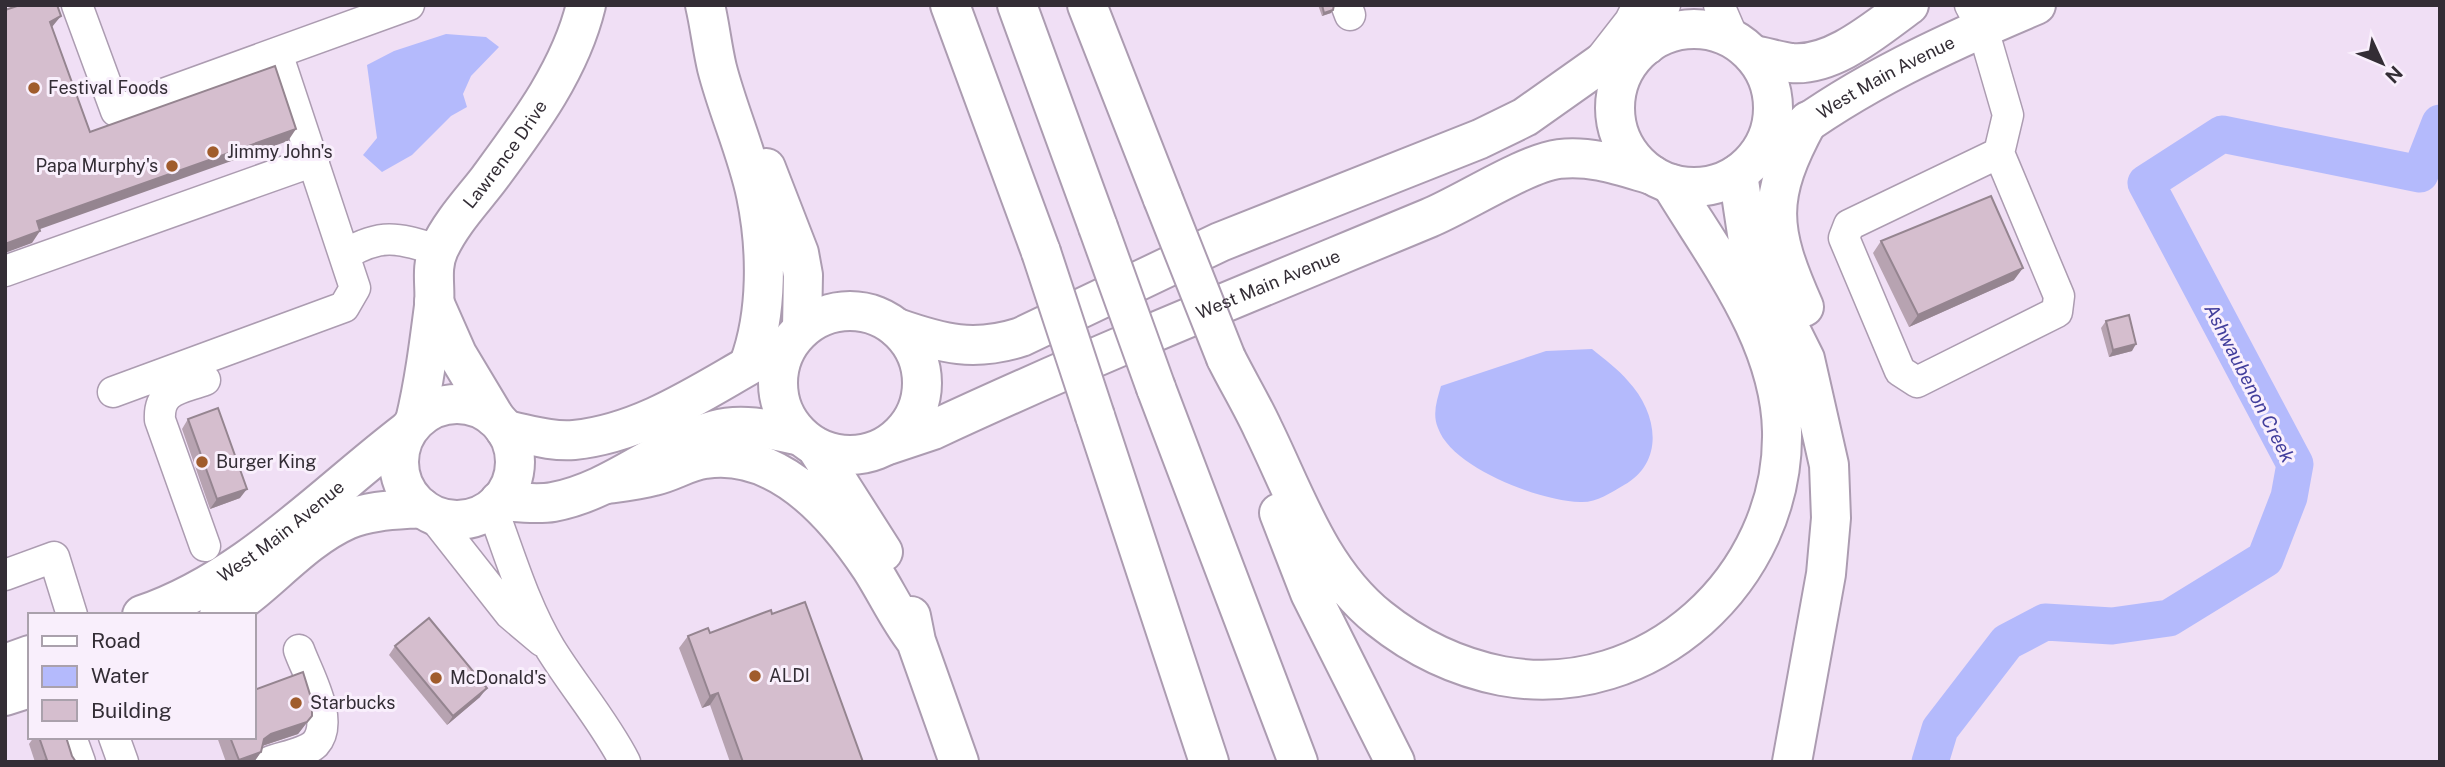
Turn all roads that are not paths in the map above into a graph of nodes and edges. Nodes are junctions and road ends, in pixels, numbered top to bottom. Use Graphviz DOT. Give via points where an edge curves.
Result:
graph roads {
  1 [pos="78,5"];
  2 [pos="409,5"];
  3 [pos="950,5"];
  4 [pos="1017,5"];
  5 [pos="1087,5"];
  6 [pos="1638,5"];
  7 [pos="1665,5"];
  8 [pos="1719,5"];
  9 [pos="1909,5"];
  10 [pos="2036,5"];
  11 [pos="584,6"];
  12 [pos="1976,17"];
  13 [pos="709,21"];
  14 [pos="1650,43"];
  15 [pos="1744,47"];
  16 [pos="277,53"];
  17 [pos="1594,69"];
  18 [pos="1808,121"];
  19 [pos="1999,153"];
  20 [pos="314,161"];
  21 [pos="1742,171"];
  22 [pos="1661,179"];
  23 [pos="439,250"];
  24 [pos="346,254"];
  25 [pos="5,271"];
  26 [pos="434,302"];
  27 [pos="897,328"];
  28 [pos="796,334"];
  29 [pos="1226,358"];
  30 [pos="749,364"];
  31 [pos="235,369"];
  32 [pos="113,392"];
  33 [pos="1095,416"];
  34 [pos="1821,418"];
  35 [pos="501,424"];
  36 [pos="411,426"];
  37 [pos="808,442"];
  38 [pos="888,445"];
  39 [pos="607,484"];
  40 [pos="496,505"];
  41 [pos="427,512"];
  42 [pos="205,545"];
  43 [pos="5,575"];
  44 [pos="71,613"];
  45 [pos="147,613"];
  46 [pos="222,613"];
  47 [pos="916,641"];
  48 [pos="550,648"];
  49 [pos="299,650"];
  50 [pos="28,656"];
  51 [pos="5,664"];
  52 [pos="28,689"];
  53 [pos="5,696"];
  54 [pos="72,739"];
  55 [pos="115,739"];
  56 [pos="80,762"];
  57 [pos="123,762"];
  58 [pos="269,762"];
  59 [pos="625,762"];
  60 [pos="959,762"];
  61 [pos="1182,762"];
  62 [pos="1209,762"];
  63 [pos="1298,762"];
  64 [pos="1395,762"];
  65 [pos="1792,762"];
  1 -- 16 [label="street" via="116,111"];
  2 -- 16 [label="street"];
  3 -- 33 [label="main road, bridge" via="1041,252"];
  4 -- 63 [label="main road, bridge"];
  5 -- 29 [label="main road, bridge"];
  6 -- 17 [label="street"];
  7 -- 14 [label="street"];
  8 -- 15 [label="street"];
  9 -- 15 [label="main road" via="1866,36 1810,62 1792,63"];
  10 -- 12 [label="main road, West Main Avenue"];
  11 -- 23 [label="main road, Lawrence Drive" via="572,50 551,90 464,208"];
  12 -- 18 [label="main road, West Main Avenue" via="1905,66"];
  12 -- 19 [label="street" via="2008,115"];
  13 -- 28 [label="main road" via="799,253 803,275"];
  13 -- 30 [label="main road" via="717,66 756,196 762,308"];
  14 -- 15 [label="main road" via="1672,32 1693,29 1715,32"];
  14 -- 17 [label="main road" via="1617,52"];
  14 -- 22 [label="main road" via="1630,63 1618,86 1615,111 1620,136 1633,158"];
  15 -- 21 [label="main road" via="1767,76 1773,100 1772,125 1763,148"];
  16 -- 20 [label="street"];
  17 -- 27 [label="main road" via="1525,117 1479,139 1220,242 1021,337 993,346 965,346"];
  18 -- 21 [label="main road, West Main Avenue"];
  18 -- 34 [label="main road" via="1787,160 1776,221 1788,272 1821,356"];
  19 -- 19 [label="street" via="1849,225 1844,238 1900,370 1917,382 2057,312 2059,296"];
  20 -- 24 [label="street"];
  20 -- 25 [label="street"];
  21 -- 22 [label="main road" via="1717,184 1694,187"];
  21 -- 34 [label="main road" via="1749,247 1805,359"];
  22 -- 29 [label="main road" via="1728,276 1765,345 1782,430 1780,468 1768,515 1749,560 1715,605 1674,639 1632,661 1585,675 1503,676 1423,649 1377,617 1317,543"];
  22 -- 38 [label="main road, West Main Avenue" via="1585,158 1556,159 1432,217 933,430"];
  23 -- 24 [label="street" via="387,238 367,241"];
  23 -- 26 [label="main road, Lawrence Drive" via="432,275"];
  24 -- 32 [label="street" via="355,288 344,307"];
  26 -- 35 [label="main road, Lawrence Drive" via="457,354"];
  26 -- 36 [label="main road, Lawrence Drive" via="424,386"];
  27 -- 28 [label="main road" via="880,316 839,311 819,316"];
  27 -- 38 [label="main road" via="916,355 922,388 917,411"];
  28 -- 30 [label="main road"];
  28 -- 37 [label="main road" via="781,359 779,400 787,420"];
  29 -- 64 [label="main road" via="1251,442 1310,593"];
  30 -- 35 [label="main road" via="669,411 607,433 573,440 548,439"];
  31 -- 42 [label="street" via="172,392 159,408"];
  33 -- 61 [label="main road" via="1105,509"];
  33 -- 62 [label="main road"];
  34 -- 65 [label="main road" via="1831,518 1826,574"];
  35 -- 36 [label="main road" via="474,407 449,404"];
  35 -- 40 [label="main road" via="511,441 515,467 507,491"];
  36 -- 41 [label="main road" via="402,442 399,466 406,490"];
  36 -- 45 [label="main road, West Main Avenue" via="242,563 207,587"];
  37 -- 38 [label="main road" via="840,455 864,454"];
  37 -- 39 [label="main road" via="745,426 716,429"];
  37 -- 47 [label="main road" via="894,570"];
  39 -- 40 [label="main road" via="551,503"];
  39 -- 47 [label="main road" via="655,476 704,459 759,463 785,476 817,503 861,554"];
  40 -- 41 [label="main road" via="457,520"];
  40 -- 48 [label="street" via="520,585"];
  41 -- 46 [label="main road, West Main Avenue" via="373,512 347,520"];
  41 -- 48 [label="street" via="510,614"];
  43 -- 44 [label="street" via="54,557"];
  47 -- 60 [label="main road"];
  48 -- 59 [label="street"];
  49 -- 58 [label="street" via="323,717 322,732 314,746"];
  50 -- 51 [label="main road"];
  52 -- 53 [label="main road"];
  54 -- 56 [label="street"];
  55 -- 57 [label="street"];
}
